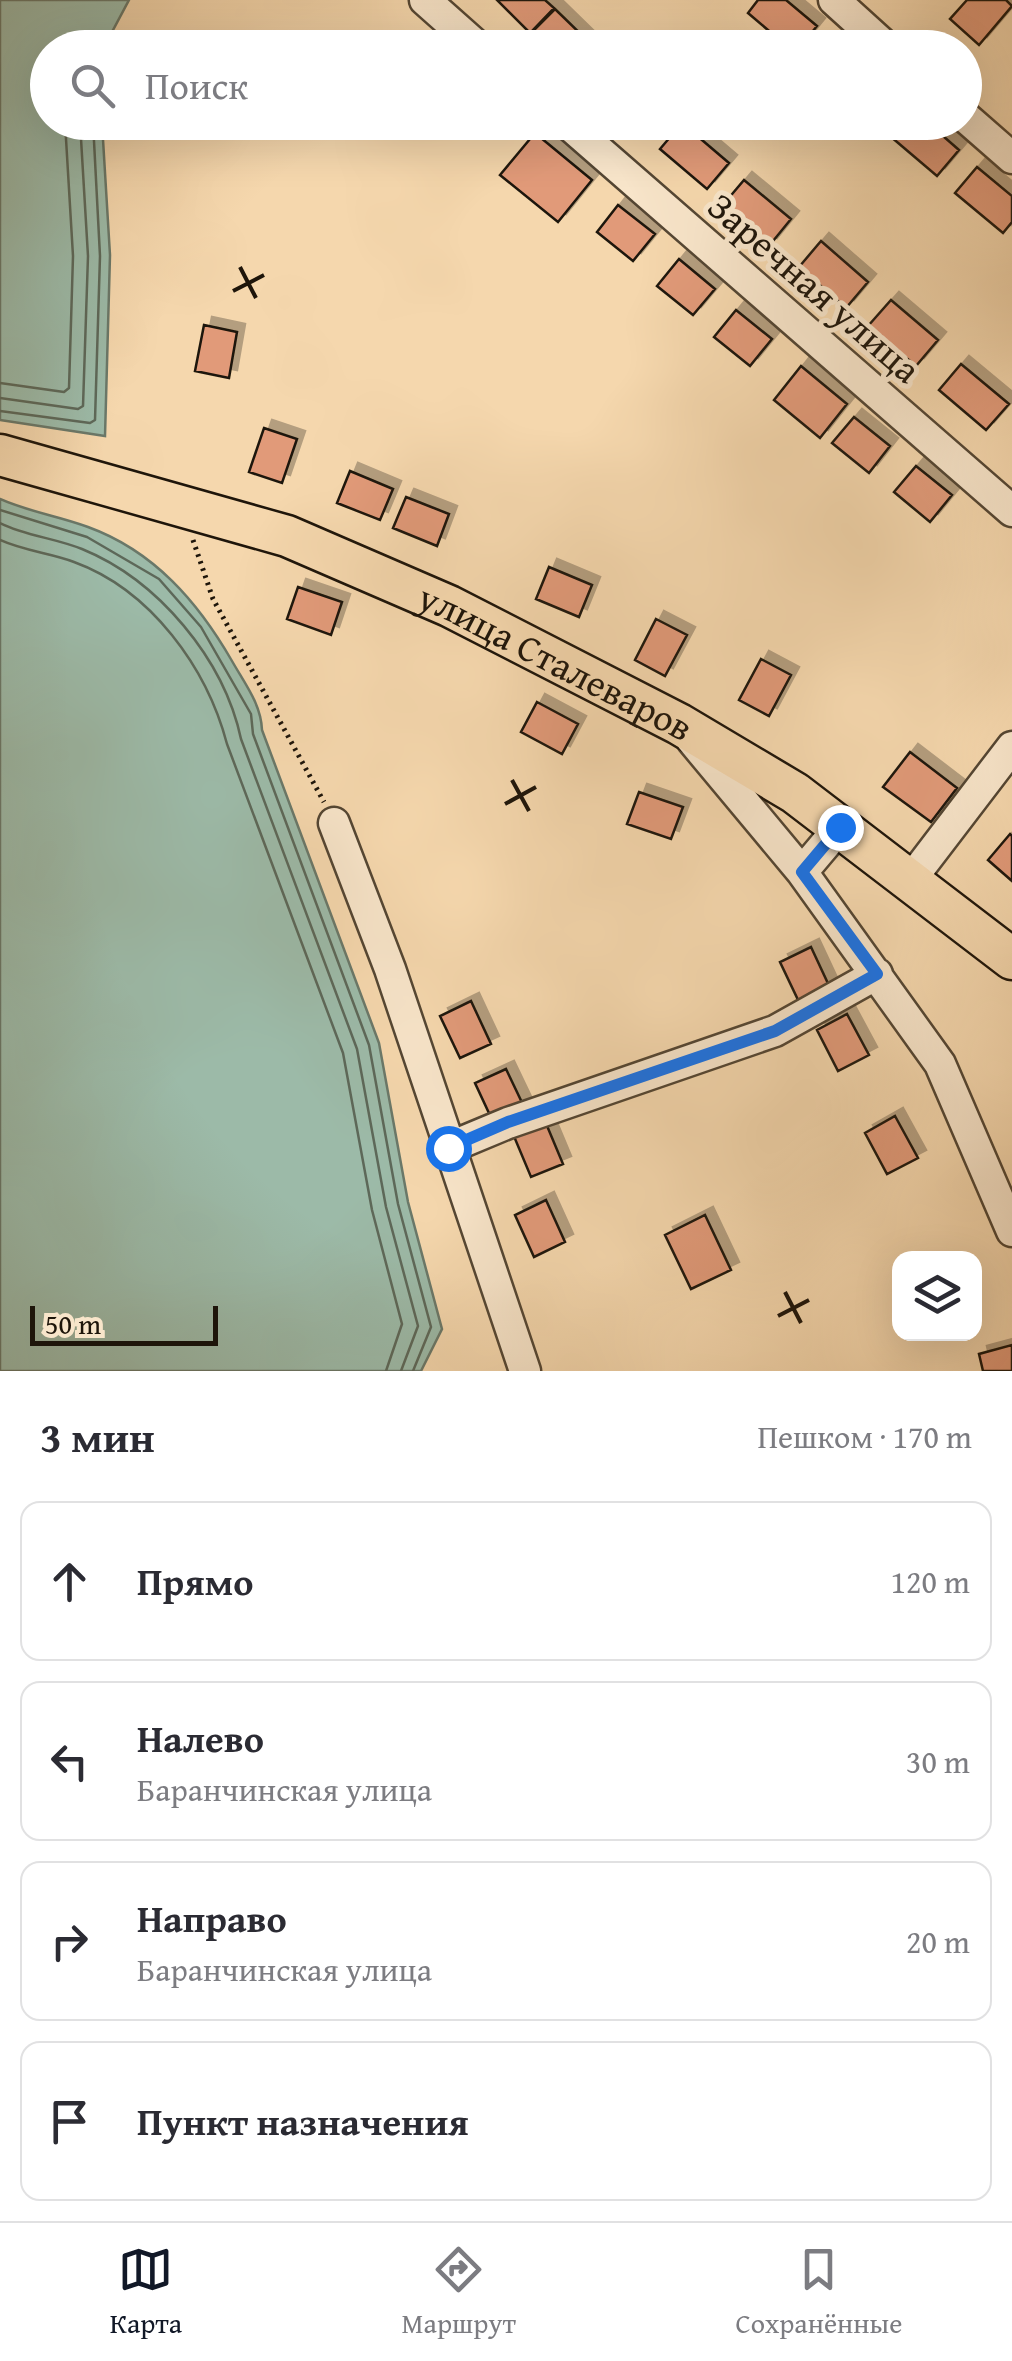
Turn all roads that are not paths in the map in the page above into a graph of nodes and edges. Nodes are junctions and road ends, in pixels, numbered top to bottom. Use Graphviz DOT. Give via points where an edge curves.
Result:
graph roads {
  1 [pos="425,0"];
  2 [pos="834,0"];
  3 [pos="459,30"];
  4 [pos="867,30"];
  5 [pos="982,132"];
  6 [pos="587,140"];
  7 [pos="1012,158"];
  8 [pos="0,455"];
  9 [pos="1012,511"];
  10 [pos="679,724"];
  11 [pos="1012,747"];
  12 [pos="334,823"];
  13 [pos="840,827"];
  14 [pos="802,872"];
  15 [pos="912,878"];
  16 [pos="1012,959"];
  17 [pos="877,974"];
  18 [pos="448,1148"];
  19 [pos="1012,1231"];
  20 [pos="525,1371"];
  1 -- 3 [label="street"];
  2 -- 4 [label="street"];
  5 -- 7 [label="street"];
  6 -- 9 [label="street, Заречная улица"];
  8 -- 10 [label="main road, улица Сталеваров" via="288,536 358,564"];
  10 -- 13 [label="main road, улица Сталеваров"];
  10 -- 14 [label="street"];
  11 -- 15 [label="street"];
  12 -- 18 [label="street"];
  13 -- 14 [label="street"];
  13 -- 15 [label="main road, улица Сталеваров"];
  14 -- 17 [label="street"];
  15 -- 16 [label="main road, улица Сталеваров"];
  17 -- 18 [label="street" via="775,1031"];
  17 -- 19 [label="street" via="940,1064"];
  18 -- 20 [label="street"];
}
